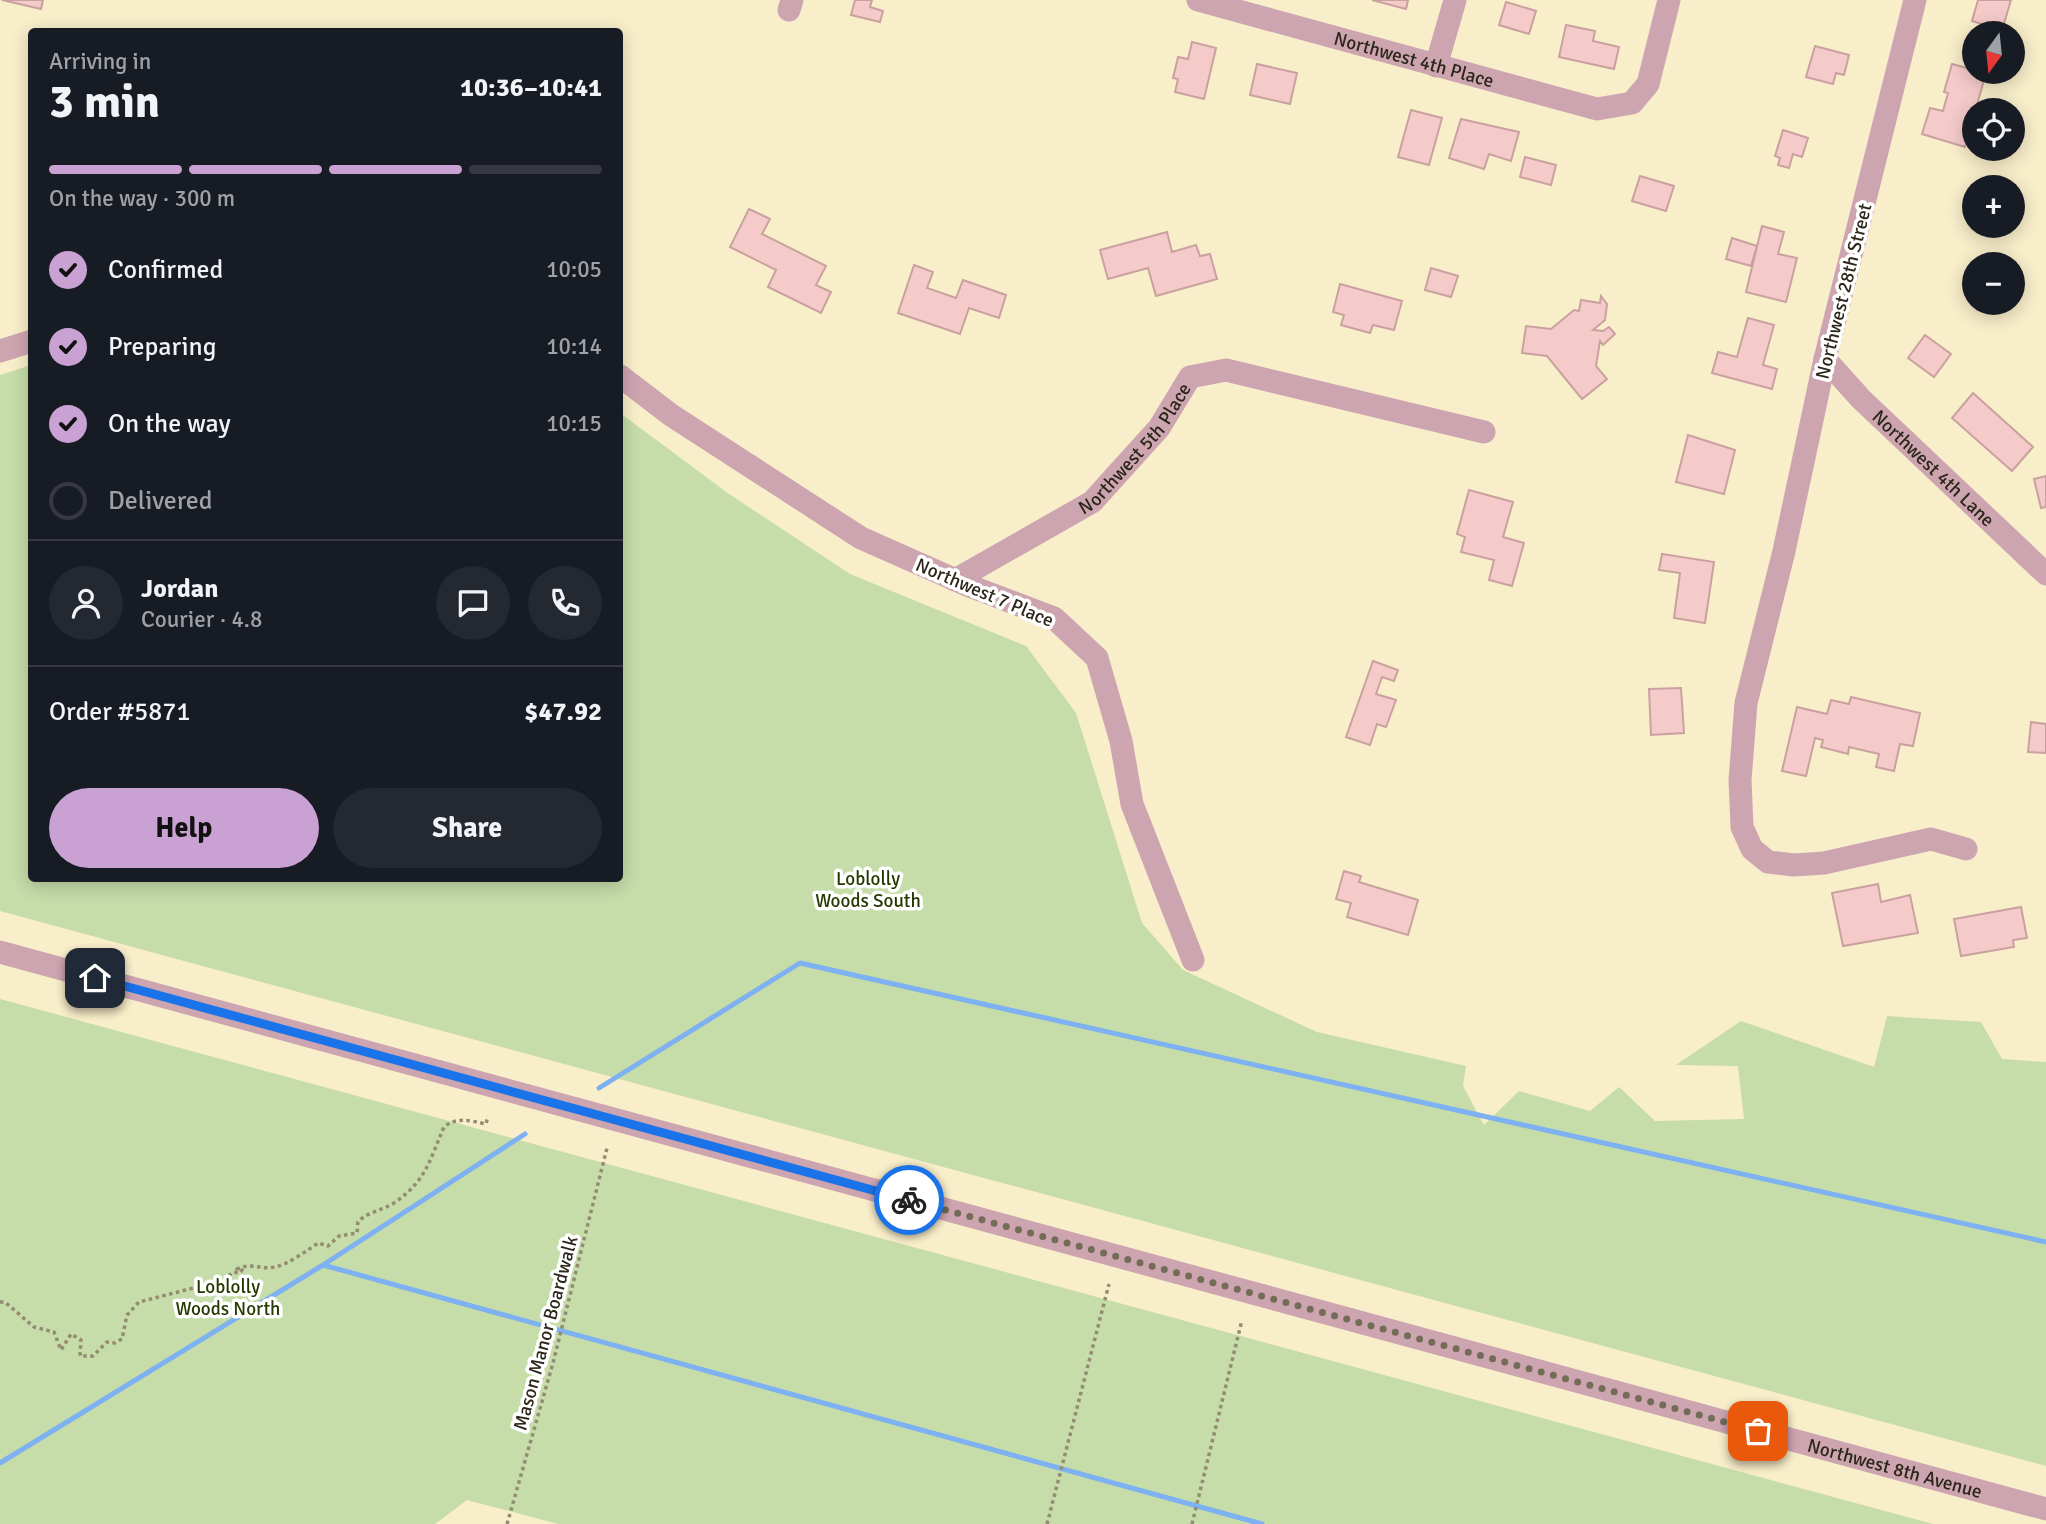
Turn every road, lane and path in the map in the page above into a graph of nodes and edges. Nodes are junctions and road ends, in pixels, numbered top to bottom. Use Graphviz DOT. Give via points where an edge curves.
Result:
graph roads {
  1 [pos="1198,0"];
  2 [pos="1455,0"];
  3 [pos="1668,0"];
  4 [pos="1915,0"];
  5 [pos="1436,66"];
  6 [pos="28,342"];
  7 [pos="0,351"];
  8 [pos="1825,359"];
  9 [pos="623,378"];
  10 [pos="1483,432"];
  11 [pos="2046,574"];
  12 [pos="956,580"];
  13 [pos="1966,849"];
  14 [pos="0,953"];
  15 [pos="1193,960"];
  16 [pos="488,1116"];
  17 [pos="607,1148"];
  18 [pos="1109,1284"];
  19 [pos="0,1302"];
  20 [pos="1242,1320"];
  21 [pos="2046,1509"];
  22 [pos="507,1524"];
  23 [pos="1047,1524"];
  24 [pos="1192,1524"];
  1 -- 5 [label="street, Northwest 4th Place"];
  2 -- 5 [label="street"];
  3 -- 5 [label="street, Northwest 4th Place" via="1648,84 1632,103 1597,109"];
  4 -- 8 [label="street, Northwest 28th Street"];
  6 -- 7 [label="street"];
  8 -- 11 [label="street, Northwest 4th Lane" via="1861,400"];
  8 -- 13 [label="street, Northwest 28th Street" via="1746,703 1740,780 1742,827 1752,849 1768,862 1794,865 1824,863 1931,839"];
  9 -- 12 [label="street, Northwest 7 Place" via="737,459 861,538"];
  10 -- 12 [label="street, Northwest 5th Place" via="1226,370 1190,377 1158,428 1092,502"];
  12 -- 15 [label="street, Northwest 7 Place" via="1054,618 1097,658 1121,741 1132,804"];
  14 -- 21 [label="street, Northwest 8th Avenue"];
  16 -- 19 [label="path" via="486,1124 460,1119 444,1127 425,1175 396,1202 362,1218 357,1233 339,1236 328,1246 318,1243 272,1268 248,1264 224,1280 139,1301 127,1315 122,1339 107,1342 93,1356 80,1356 82,1340 71,1334 61,1350 54,1332 34,1327 5,1301"];
  17 -- 22 [label="path, Mason Manor Boardwalk"];
  18 -- 23 [label="path"];
  20 -- 24 [label="path"];
}
